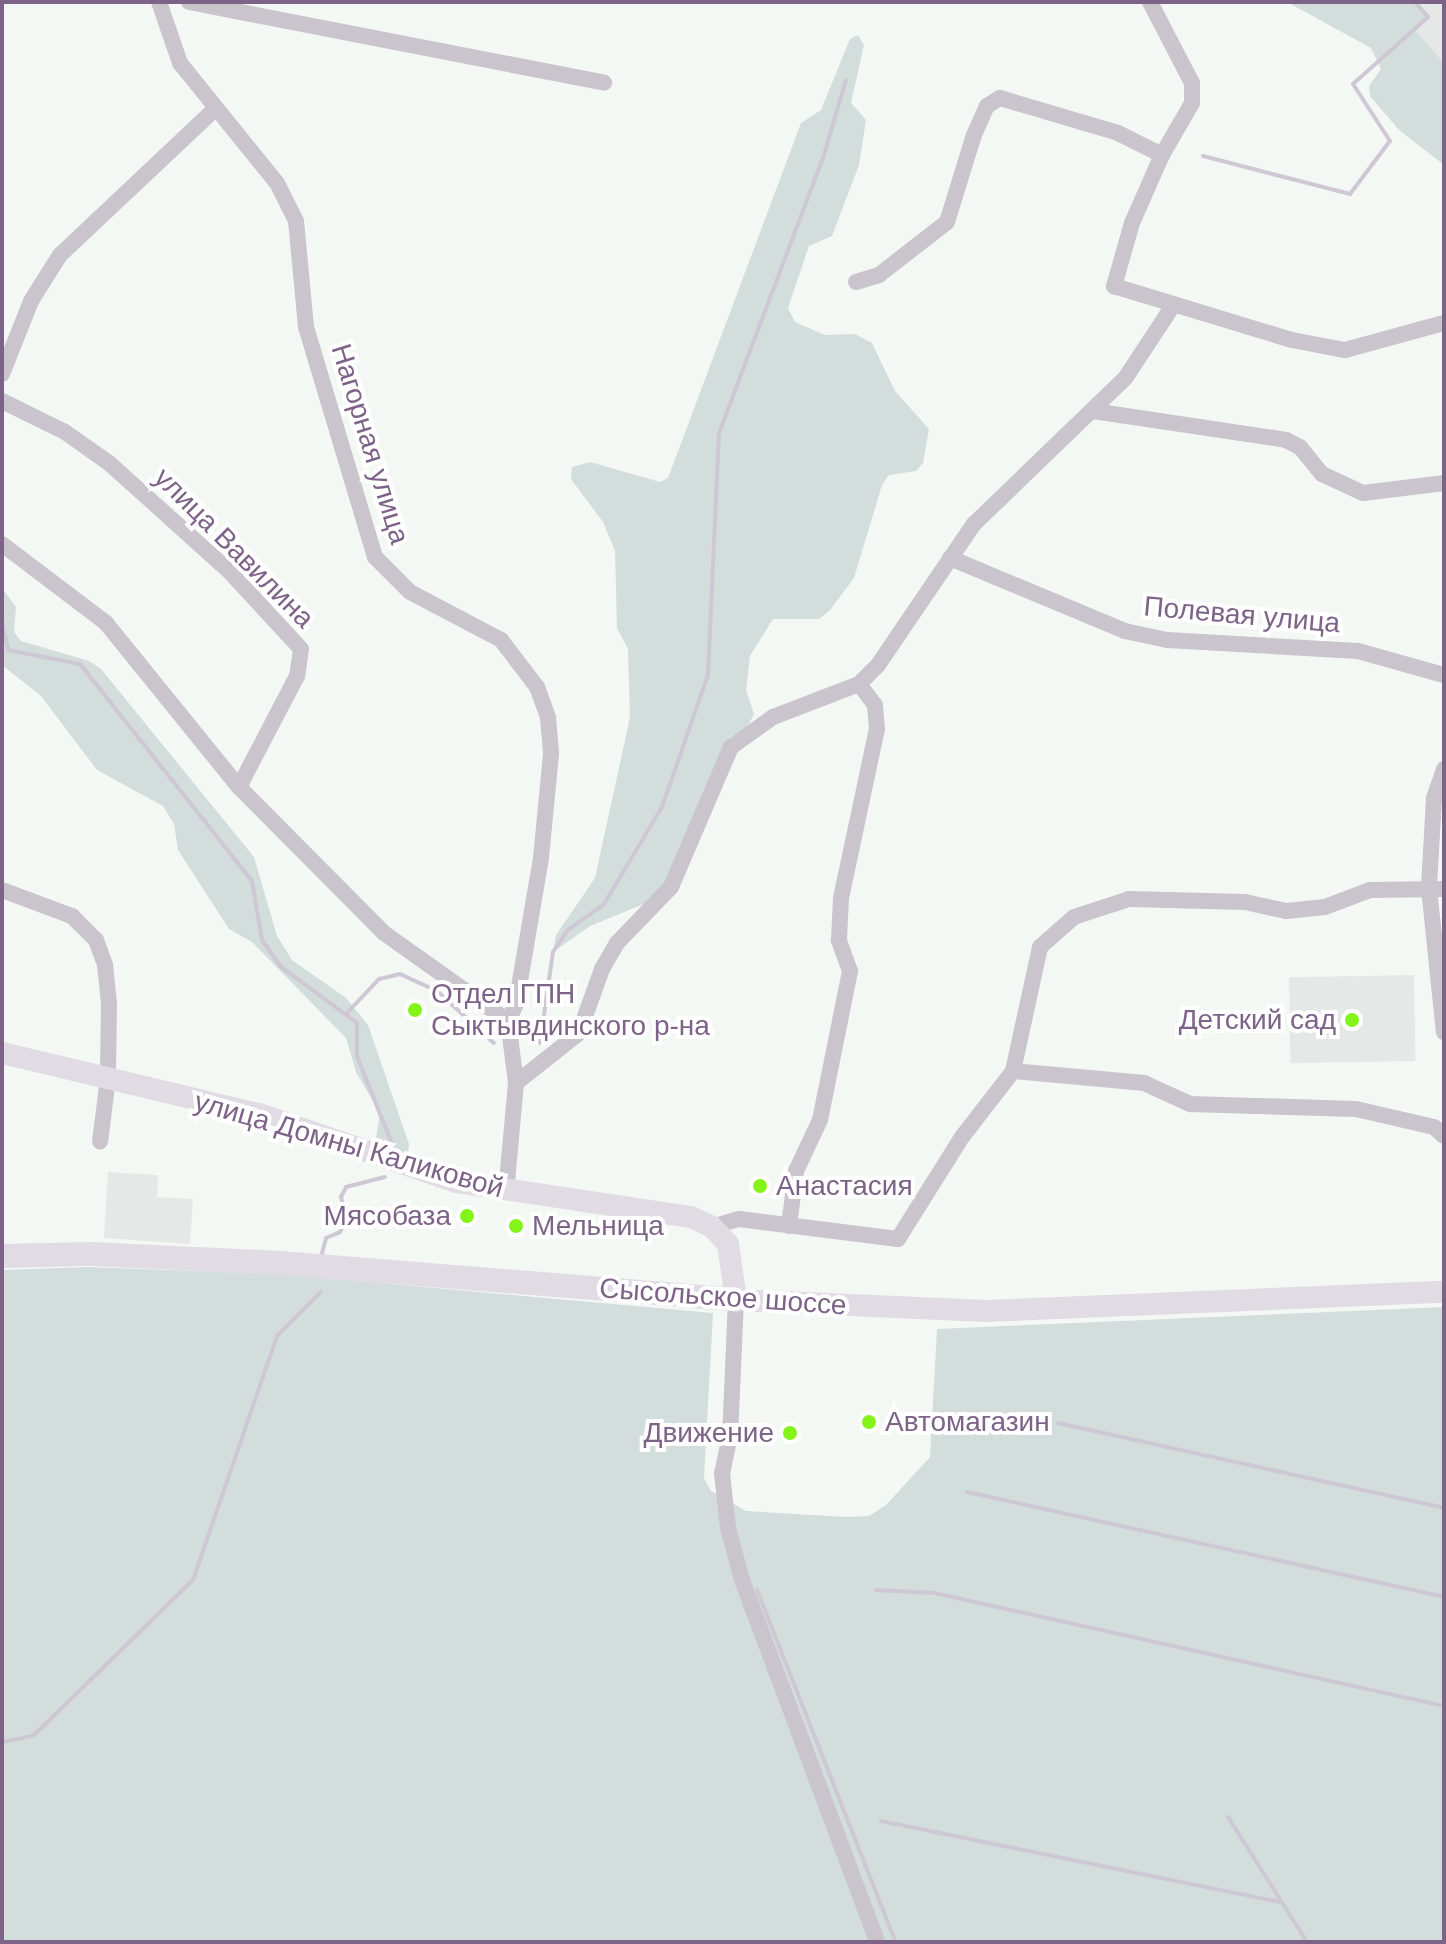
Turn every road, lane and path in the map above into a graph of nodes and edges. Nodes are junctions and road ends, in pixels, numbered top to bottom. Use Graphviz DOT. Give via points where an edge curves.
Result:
graph roads {
  1 [pos="159,2"];
  2 [pos="189,2"];
  3 [pos="1150,2"];
  4 [pos="604,83"];
  5 [pos="214,110"];
  6 [pos="1162,155"];
  7 [pos="856,282"];
  8 [pos="1174,304"];
  9 [pos="1444,323"];
  10 [pos="2,374"];
  11 [pos="2,401"];
  12 [pos="1093,411"];
  13 [pos="1444,483"];
  14 [pos="2,544"];
  15 [pos="950,558"];
  16 [pos="1444,675"];
  17 [pos="859,684"];
  18 [pos="1444,769"];
  19 [pos="239,787"];
  20 [pos="1436,889"];
  21 [pos="2,890"];
  22 [pos="508,1021"];
  23 [pos="1444,1032"];
  24 [pos="2,1053"];
  25 [pos="1013,1071"];
  26 [pos="108,1078"];
  27 [pos="516,1083"];
  28 [pos="1444,1136"];
  29 [pos="100,1142"];
  30 [pos="506,1192"];
  31 [pos="789,1226"];
  32 [pos="712,1227"];
  33 [pos="2,1256"];
  34 [pos="1444,1292"];
  35 [pos="736,1300"];
  36 [pos="877,1942"];
  1 -- 5 [label="street, Нагорная улица" via="180,63"];
  2 -- 4 [label="street"];
  3 -- 6 [label="street" via="1192,83 1192,103"];
  5 -- 10 [label="street" via="60,255 31,301"];
  5 -- 22 [label="street, Нагорная улица" via="277,183 296,221 306,327 375,557 410,592 501,640 537,687 548,718 551,754 541,858 516,1004"];
  6 -- 7 [label="street" via="1118,133 1000,98 987,106 974,135 947,222 879,275"];
  6 -- 8 [label="street" via="1132,223 1114,286"];
  8 -- 9 [label="street" via="1292,340 1345,350"];
  8 -- 12 [label="street" via="1152,342"];
  11 -- 19 [label="street, улица Вавилина" via="65,432 109,463 229,571 301,649 297,676"];
  12 -- 13 [label="street" via="1286,440 1300,447 1322,474 1363,493"];
  12 -- 15 [label="street" via="1003,491"];
  14 -- 19 [label="street" via="106,623"];
  15 -- 16 [label="street, Полевая улица" via="1125,631 1167,640 1358,651"];
  15 -- 17 [label="street" via="887,654"];
  17 -- 27 [label="street" via="773,717 731,747 671,887 617,943 579,1033"];
  17 -- 31 [label="street" via="875,705 877,729 841,898 839,940 850,971 820,1120 796,1171"];
  18 -- 20 [label="street" via="1434,798"];
  19 -- 22 [label="street" via="384,933"];
  20 -- 23 [label="street"];
  20 -- 25 [label="street" via="1370,890 1325,907 1286,911 1245,902 1129,899 1102,904 1074,917 1040,947"];
  21 -- 26 [label="street" via="72,916 96,940 105,965"];
  22 -- 27 [label="street, Нагорная улица"];
  24 -- 26 [label="main road, улица Домны Каликовой"];
  25 -- 28 [label="street" via="1144,1083 1190,1104 1356,1109 1434,1127"];
  25 -- 31 [label="street" via="962,1137 898,1239"];
  26 -- 29 [label="street"];
  26 -- 30 [label="main road, улица Домны Каликовой" via="259,1114 429,1173"];
  27 -- 30 [label="street, Нагорная улица"];
  30 -- 32 [label="main road, улица Домны Каликовой" via="691,1217"];
  31 -- 32 [label="street" via="739,1219"];
  32 -- 35 [label="main road" via="733,1259"];
  33 -- 35 [label="highway, Сысольское шоссе" via="91,1254 281,1263"];
  34 -- 35 [label="main road, Сысольское шоссе" via="986,1311"];
  35 -- 36 [label="street" via="730,1436 722,1473 728,1528 742,1580"];
}
